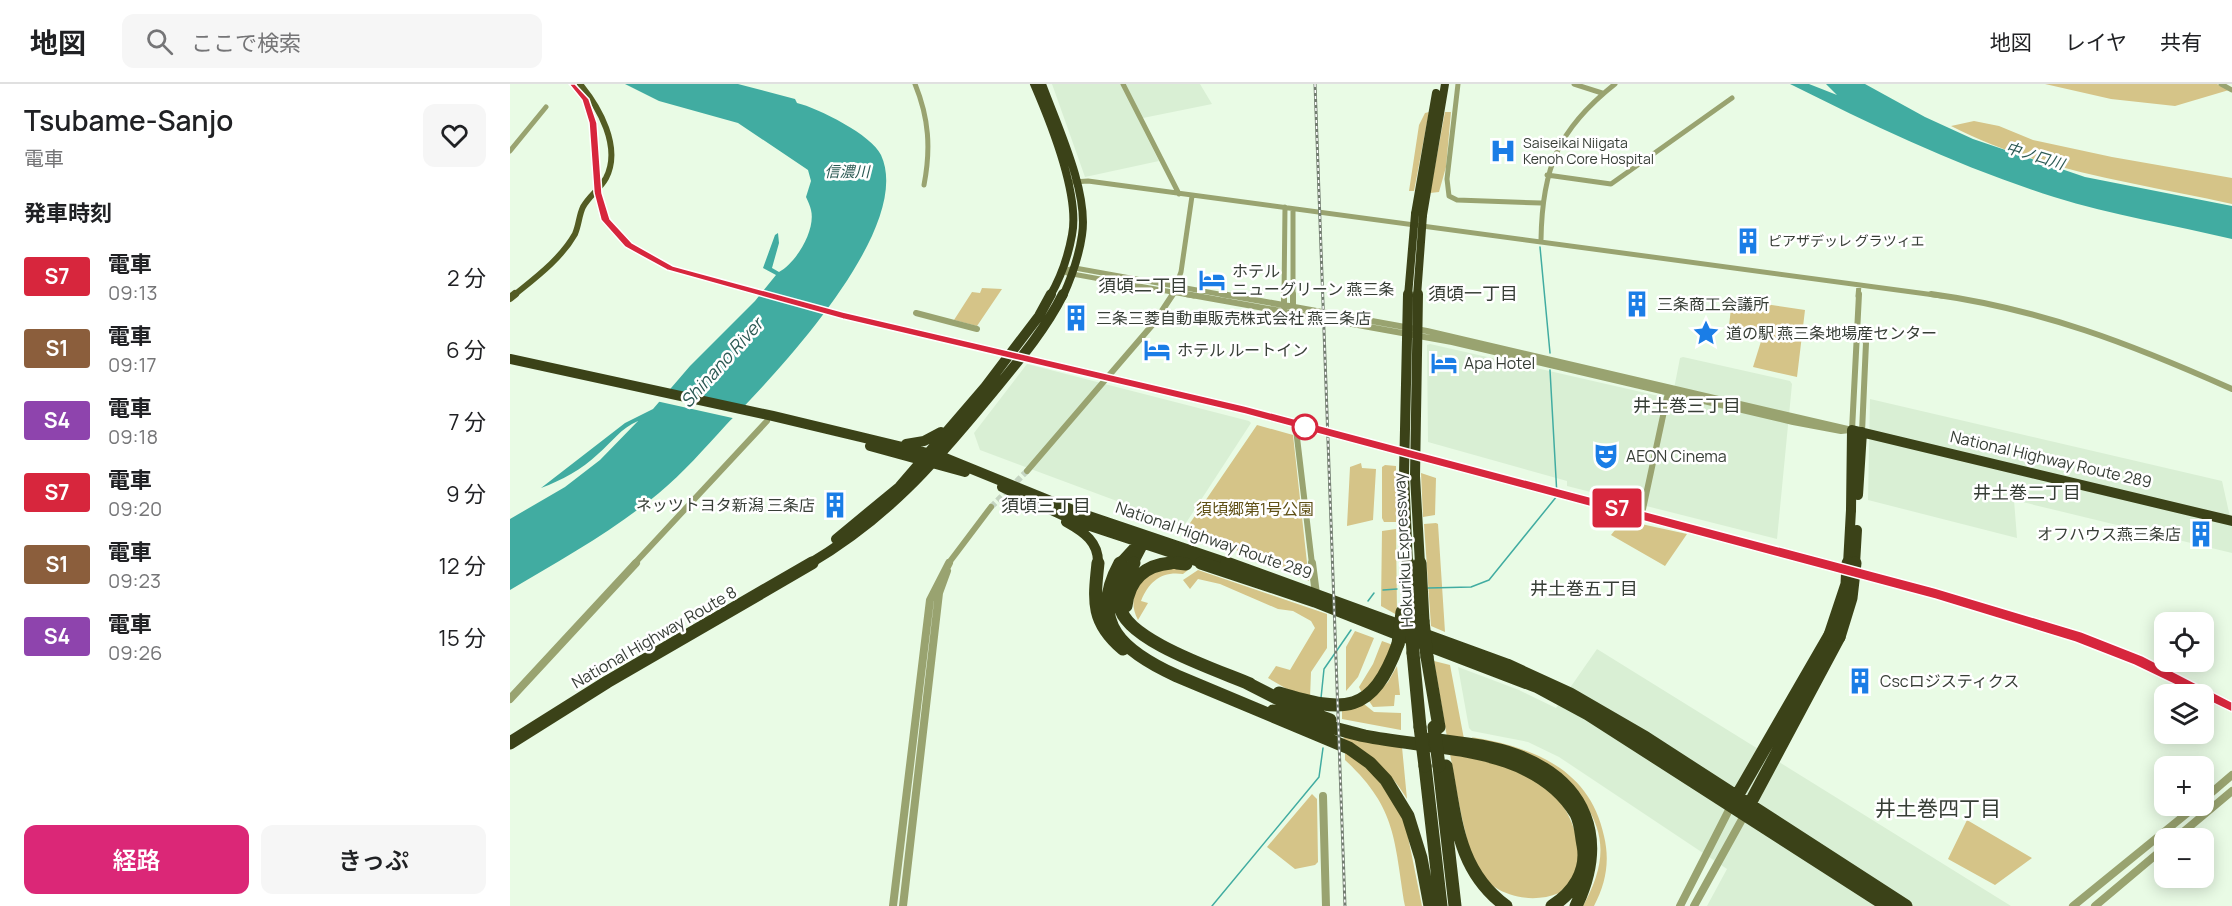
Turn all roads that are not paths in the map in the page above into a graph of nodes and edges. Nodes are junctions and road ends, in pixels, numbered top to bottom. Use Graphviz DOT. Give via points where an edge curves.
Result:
graph roads {
  1 [pos="580,84"];
  2 [pos="915,84"];
  3 [pos="1034,84"];
  4 [pos="1042,84"];
  5 [pos="1123,84"];
  6 [pos="1438,84"];
  7 [pos="1445,84"];
  8 [pos="1458,84"];
  9 [pos="1574,84"];
  10 [pos="1615,84"];
  11 [pos="2220,84"];
  12 [pos="2232,90"];
  13 [pos="1602,93"];
  14 [pos="1732,98"];
  15 [pos="546,107"];
  16 [pos="510,151"];
  17 [pos="1547,175"];
  18 [pos="1073,182"];
  19 [pos="924,185"];
  20 [pos="1179,194"];
  21 [pos="1192,196"];
  22 [pos="586,197"];
  23 [pos="1541,203"];
  24 [pos="584,207"];
  25 [pos="1285,207"];
  26 [pos="1293,209"];
  27 [pos="1419,214"];
  28 [pos="1541,240"];
  29 [pos="1070,271"];
  30 [pos="1859,285"];
  31 [pos="1176,290"];
  32 [pos="510,298"];
  33 [pos="1284,309"];
  34 [pos="1293,310"];
  35 [pos="916,313"];
  36 [pos="977,329"];
  37 [pos="510,359"];
  38 [pos="510,364"];
  39 [pos="1669,389"];
  40 [pos="2232,389"];
  41 [pos="977,411"];
  42 [pos="763,418"];
  43 [pos="952,425"];
  44 [pos="1296,429"];
  45 [pos="1857,431"];
  46 [pos="900,446"];
  47 [pos="932,457"];
  48 [pos="965,464"];
  49 [pos="1027,471"];
  50 [pos="1410,475"];
  51 [pos="991,507"];
  52 [pos="1644,509"];
  53 [pos="1049,510"];
  54 [pos="2232,521"];
  55 [pos="1143,541"];
  56 [pos="957,549"];
  57 [pos="1239,577"];
  58 [pos="1316,594"];
  59 [pos="1412,616"];
  60 [pos="1143,637"];
  61 [pos="1149,663"];
  62 [pos="1245,682"];
  63 [pos="510,699"];
  64 [pos="1235,702"];
  65 [pos="1431,727"];
  66 [pos="510,743"];
  67 [pos="1437,766"];
  68 [pos="2232,775"];
  69 [pos="2232,790"];
  70 [pos="2214,791"];
  71 [pos="1323,796"];
  72 [pos="1740,806"];
  73 [pos="2184,816"];
  74 [pos="2188,828"];
  75 [pos="2154,856"];
  76 [pos="893,906"];
  77 [pos="903,906"];
  78 [pos="1326,906"];
  79 [pos="1430,906"];
  80 [pos="1441,906"];
  81 [pos="1455,906"];
  82 [pos="1506,906"];
  83 [pos="1552,906"];
  84 [pos="1576,906"];
  85 [pos="1680,906"];
  86 [pos="1694,906"];
  87 [pos="1887,906"];
  88 [pos="1906,906"];
  89 [pos="2073,906"];
  90 [pos="2095,906"];
  1 -- 24 [label="main road" via="605,126 611,158 604,180"];
  2 -- 19 [label="street" via="928,129"];
  3 -- 18 [label="highway, National Highway Route 8"];
  4 -- 18 [label="highway, National Highway Route 8"];
  5 -- 20 [label="street"];
  6 -- 27 [label="highway, Hokuriku Expressway"];
  7 -- 27 [label="highway, Hokuriku Expressway"];
  8 -- 23 [label="street" via="1447,179 1449,196 1457,200"];
  9 -- 13 [label="street"];
  10 -- 13 [label="street"];
  11 -- 12 [label="street"];
  13 -- 17 [label="street" via="1567,132"];
  14 -- 17 [label="street" via="1611,184"];
  15 -- 16 [label="street"];
  17 -- 23 [label="street"];
  18 -- 20 [label="street"];
  18 -- 29 [label="highway, National Highway Route 8"];
  20 -- 21 [label="street"];
  21 -- 25 [label="street"];
  21 -- 31 [label="street"];
  22 -- 24 [label="street"];
  23 -- 28 [label="street"];
  24 -- 32 [label="main road" via="575,233 558,255"];
  25 -- 26 [label="street"];
  25 -- 33 [label="street"];
  26 -- 28 [label="street"];
  26 -- 34 [label="street"];
  27 -- 50 [label="highway, Hokuriku Expressway, bridge"];
  28 -- 30 [label="street"];
  29 -- 31 [label="street"];
  29 -- 41 [label="highway, National Highway Route 8" via="1043,328"];
  29 -- 43 [label="highway, National Highway Route 8" via="1024,339"];
  30 -- 40 [label="street" via="1957,297 2032,313 2140,348"];
  30 -- 45 [label="street" via="1858,326 1866,343"];
  31 -- 33 [label="street"];
  31 -- 49 [label="street" via="1154,323"];
  33 -- 34 [label="street"];
  34 -- 39 [label="street"];
  35 -- 36 [label="street"];
  37 -- 42 [label="highway, National Highway Route 289"];
  38 -- 42 [label="highway, National Highway Route 289"];
  39 -- 45 [label="street" via="1793,422"];
  39 -- 52 [label="street"];
  41 -- 47 [label="highway, National Highway Route 8"];
  41 -- 48 [label="highway" via="957,446"];
  42 -- 46 [label="highway, National Highway Route 289"];
  42 -- 47 [label="highway, National Highway Route 289"];
  42 -- 63 [label="street"];
  43 -- 46 [label="highway" via="931,438"];
  43 -- 47 [label="highway, National Highway Route 8"];
  44 -- 58 [label="street"];
  45 -- 54 [label="highway, National Highway Route 289"];
  45 -- 72 [label="highway, bridge" via="1854,586 1848,614"];
  46 -- 47 [label="highway, National Highway Route 289"];
  47 -- 48 [label="highway, National Highway Route 289"];
  47 -- 53 [label="highway, National Highway Route 289"];
  47 -- 66 [label="highway, National Highway Route 8" via="886,510 825,555"];
  48 -- 55 [label="highway, National Highway Route 289"];
  50 -- 59 [label="highway, Hokuriku Expressway"];
  50 -- 59 [label="highway"];
  51 -- 56 [label="street"];
  53 -- 55 [label="highway, National Highway Route 289"];
  53 -- 61 [label="highway" via="1096,546 1099,558 1094,603 1103,629 1124,650"];
  55 -- 57 [label="highway, National Highway Route 289"];
  55 -- 58 [label="highway, National Highway Route 289"];
  55 -- 60 [label="highway" via="1119,597 1127,624"];
  55 -- 61 [label="highway" via="1113,574 1106,606 1118,636"];
  56 -- 76 [label="street" via="930,600"];
  56 -- 77 [label="street" via="939,593"];
  57 -- 60 [label="highway" via="1179,562 1161,563 1145,570 1132,583 1126,598 1128,615"];
  57 -- 72 [label="highway, National Highway Route 289" via="1315,601 1538,687"];
  58 -- 72 [label="highway, National Highway Route 289" via="1507,665 1570,694 1646,738"];
  59 -- 62 [label="highway, bridge" via="1380,684 1363,699 1344,706 1320,706"];
  59 -- 65 [label="highway, Hokuriku Expressway, bridge" via="1413,653"];
  59 -- 65 [label="highway, Hokuriku Expressway, bridge" via="1426,657"];
  60 -- 62 [label="highway"];
  61 -- 64 [label="highway"];
  62 -- 84 [label="highway" via="1328,720 1506,752 1555,777 1582,810 1592,837 1593,866"];
  64 -- 79 [label="highway" via="1349,748 1386,777 1411,820"];
  64 -- 83 [label="highway" via="1367,736 1493,758 1538,775 1568,804 1583,838 1583,862 1576,884"];
  65 -- 67 [label="highway"];
  65 -- 67 [label="highway, Hokuriku Expressway, bridge"];
  67 -- 80 [label="highway, Hokuriku Expressway"];
  67 -- 81 [label="highway, Hokuriku Expressway"];
  67 -- 82 [label="highway" via="1470,870 1485,891"];
  68 -- 70 [label="street"];
  69 -- 74 [label="street"];
  71 -- 78 [label="street"];
  72 -- 85 [label="street"];
  72 -- 86 [label="street"];
  72 -- 87 [label="highway, National Highway Route 289"];
  72 -- 88 [label="highway, National Highway Route 289"];
  73 -- 89 [label="street"];
  75 -- 90 [label="street"];
}
